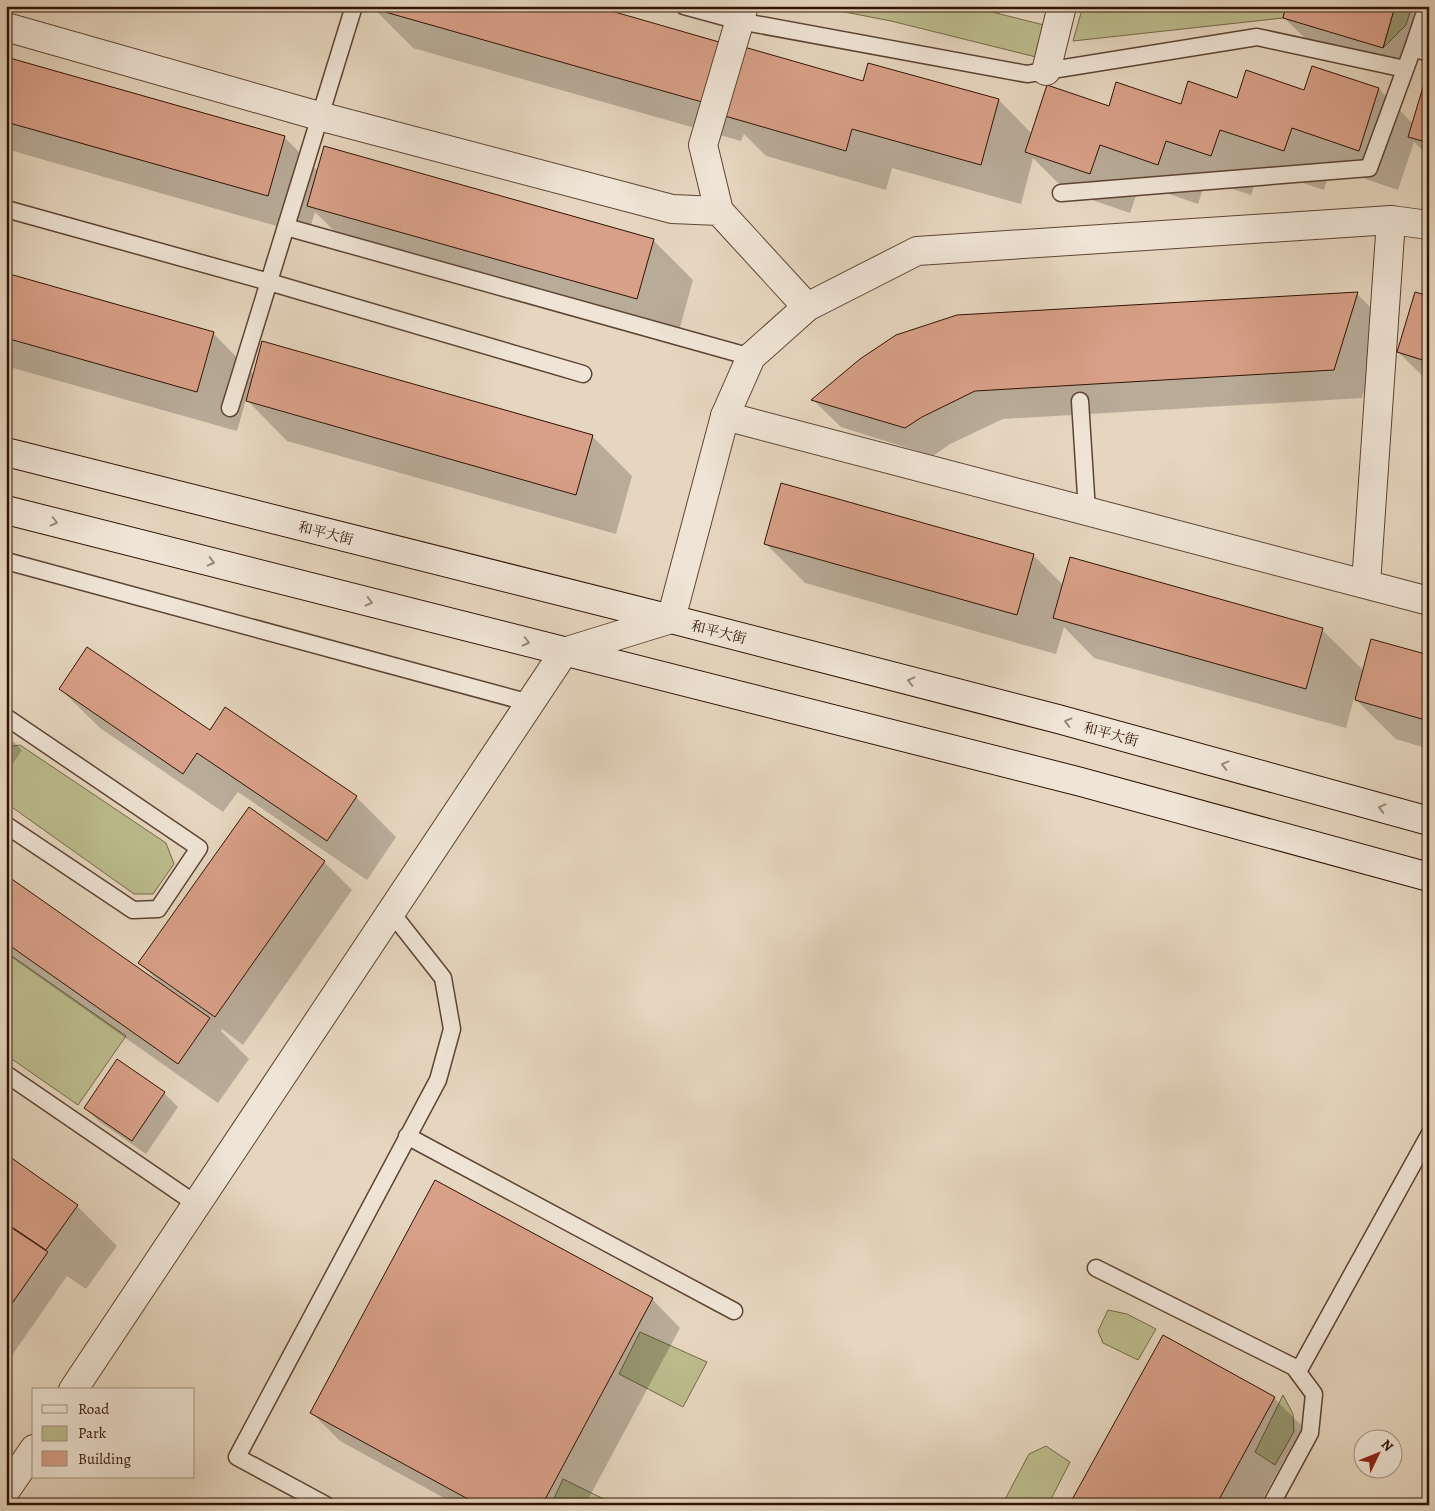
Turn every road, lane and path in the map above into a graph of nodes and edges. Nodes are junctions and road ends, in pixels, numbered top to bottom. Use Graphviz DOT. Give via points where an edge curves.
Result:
graph roads {
  1 [pos="354,6"];
  2 [pos="684,6"];
  3 [pos="1062,6"];
  4 [pos="1427,6"];
  5 [pos="741,14"];
  6 [pos="6,27"];
  7 [pos="1412,48"];
  8 [pos="1429,53"];
  9 [pos="1405,69"];
  10 [pos="1046,71"];
  11 [pos="319,116"];
  12 [pos="1061,193"];
  13 [pos="6,210"];
  14 [pos="718,211"];
  15 [pos="1392,220"];
  16 [pos="1429,225"];
  17 [pos="286,227"];
  18 [pos="269,282"];
  19 [pos="807,307"];
  20 [pos="751,357"];
  21 [pos="583,374"];
  22 [pos="1080,401"];
  23 [pos="230,408"];
  24 [pos="725,416"];
  25 [pos="6,452"];
  26 [pos="6,510"];
  27 [pos="1087,511"];
  28 [pos="6,561"];
  29 [pos="1366,584"];
  30 [pos="1429,601"];
  31 [pos="671,619"];
  32 [pos="564,652"];
  33 [pos="530,703"];
  34 [pos="6,718"];
  35 [pos="1429,821"];
  36 [pos="6,825"];
  37 [pos="1429,877"];
  38 [pos="390,912"];
  39 [pos="6,1074"];
  40 [pos="1429,1135"];
  41 [pos="407,1136"];
  42 [pos="196,1204"];
  43 [pos="1096,1268"];
  44 [pos="734,1311"];
  45 [pos="1298,1372"];
  46 [pos="74,1388"];
  47 [pos="32,1452"];
  48 [pos="6,1490"];
  49 [pos="326,1505"];
  50 [pos="1271,1505"];
  1 -- 11 [label="lane"];
  2 -- 5 [label="lane"];
  3 -- 10 [label="street"];
  4 -- 7 [label="lane"];
  5 -- 10 [label="lane" via="1027,74"];
  5 -- 14 [label="street" via="703,145"];
  6 -- 11 [label="street"];
  7 -- 8 [label="lane"];
  7 -- 9 [label="lane"];
  9 -- 10 [label="lane" via="1257,38"];
  9 -- 12 [label="lane" via="1369,168"];
  11 -- 14 [label="street" via="672,209"];
  11 -- 17 [label="lane"];
  13 -- 18 [label="lane"];
  14 -- 19 [label="street"];
  15 -- 16 [label="street"];
  15 -- 19 [label="street" via="917,251"];
  15 -- 29 [label="street"];
  17 -- 18 [label="lane"];
  17 -- 20 [label="lane"];
  18 -- 21 [label="lane"];
  18 -- 23 [label="lane"];
  19 -- 20 [label="street"];
  20 -- 24 [label="street"];
  22 -- 27 [label="lane"];
  24 -- 27 [label="street"];
  24 -- 31 [label="street"];
  25 -- 31 [label="street, 和平大街"];
  26 -- 32 [label="street, one-way"];
  27 -- 29 [label="street"];
  28 -- 33 [label="lane"];
  29 -- 30 [label="street"];
  31 -- 32 [label="street"];
  35 -- 31 [label="street, 和平大街, one-way" via="1058,719"];
  32 -- 33 [label="street"];
  32 -- 37 [label="street" via="1072,780"];
  33 -- 38 [label="street"];
  34 -- 36 [label="lane" via="199,848 158,909 133,910"];
  38 -- 41 [label="lane" via="443,978 452,1029 438,1080"];
  38 -- 42 [label="street"];
  39 -- 42 [label="lane"];
  40 -- 45 [label="lane"];
  41 -- 44 [label="lane"];
  41 -- 49 [label="lane" via="238,1456"];
  42 -- 46 [label="street"];
  43 -- 45 [label="lane" via="1294,1367"];
  45 -- 50 [label="lane" via="1314,1394 1310,1433"];
  47 -- 48 [label="street"];
}
